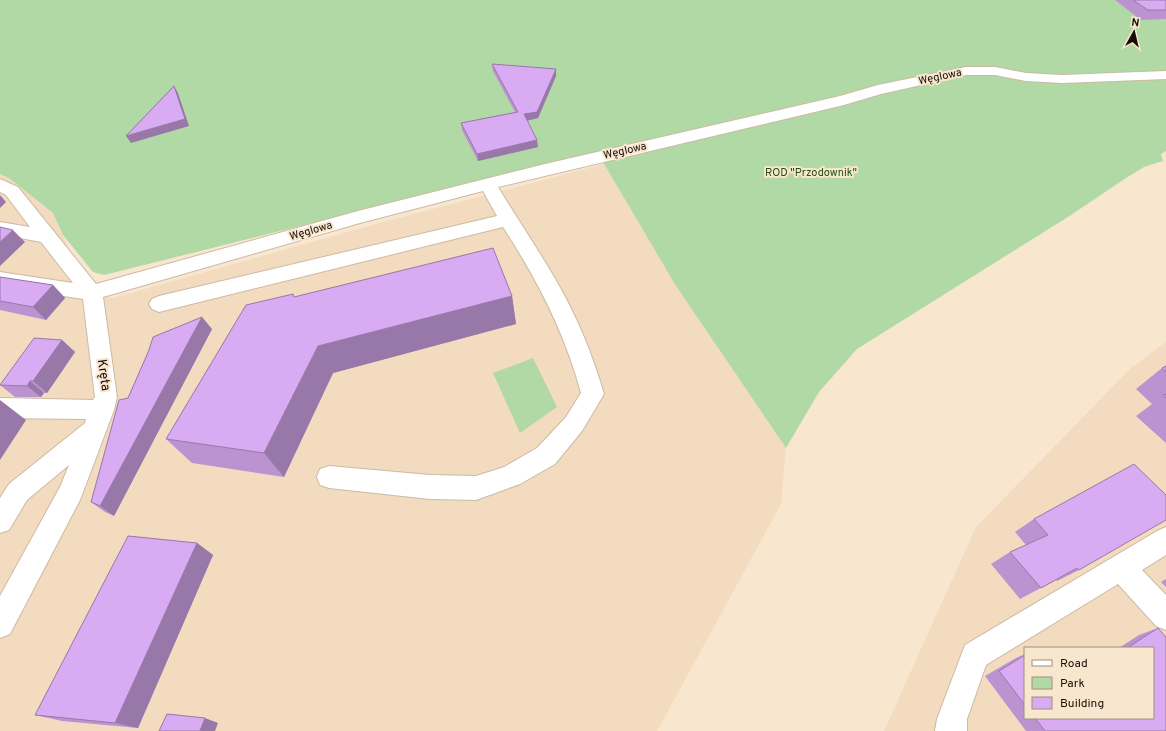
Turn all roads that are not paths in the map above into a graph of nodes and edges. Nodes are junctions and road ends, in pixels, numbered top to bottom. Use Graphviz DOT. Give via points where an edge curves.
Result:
graph roads {
  1 [pos="1166,75"];
  2 [pos="488,184"];
  3 [pos="3,188"];
  4 [pos="508,220"];
  5 [pos="0,228"];
  6 [pos="47,236"];
  7 [pos="0,279"];
  8 [pos="92,293"];
  9 [pos="159,304"];
  10 [pos="0,408"];
  11 [pos="98,419"];
  12 [pos="329,477"];
  13 [pos="0,522"];
  14 [pos="1166,540"];
  15 [pos="1121,567"];
  16 [pos="1166,616"];
  17 [pos="0,624"];
  18 [pos="951,731"];
  1 -- 2 [label="street, Węglowa" via="1062,79 1026,77 995,71 966,71"];
  2 -- 4 [label="street"];
  2 -- 8 [label="street, Węglowa" via="358,217"];
  3 -- 6 [label="street" via="12,191"];
  4 -- 9 [label="street"];
  4 -- 12 [label="street" via="545,276 588,377 593,394 574,424 546,456 511,476 476,488 430,487"];
  5 -- 6 [label="street"];
  6 -- 8 [label="street"];
  7 -- 8 [label="street"];
  8 -- 11 [label="street, Kręta" via="106,397"];
  10 -- 11 [label="street"];
  11 -- 13 [label="street" via="18,492"];
  11 -- 17 [label="street, Kręta" via="72,492"];
  14 -- 15 [label="street"];
  15 -- 16 [label="street"];
  15 -- 18 [label="street" via="975,655 952,719"];
}
